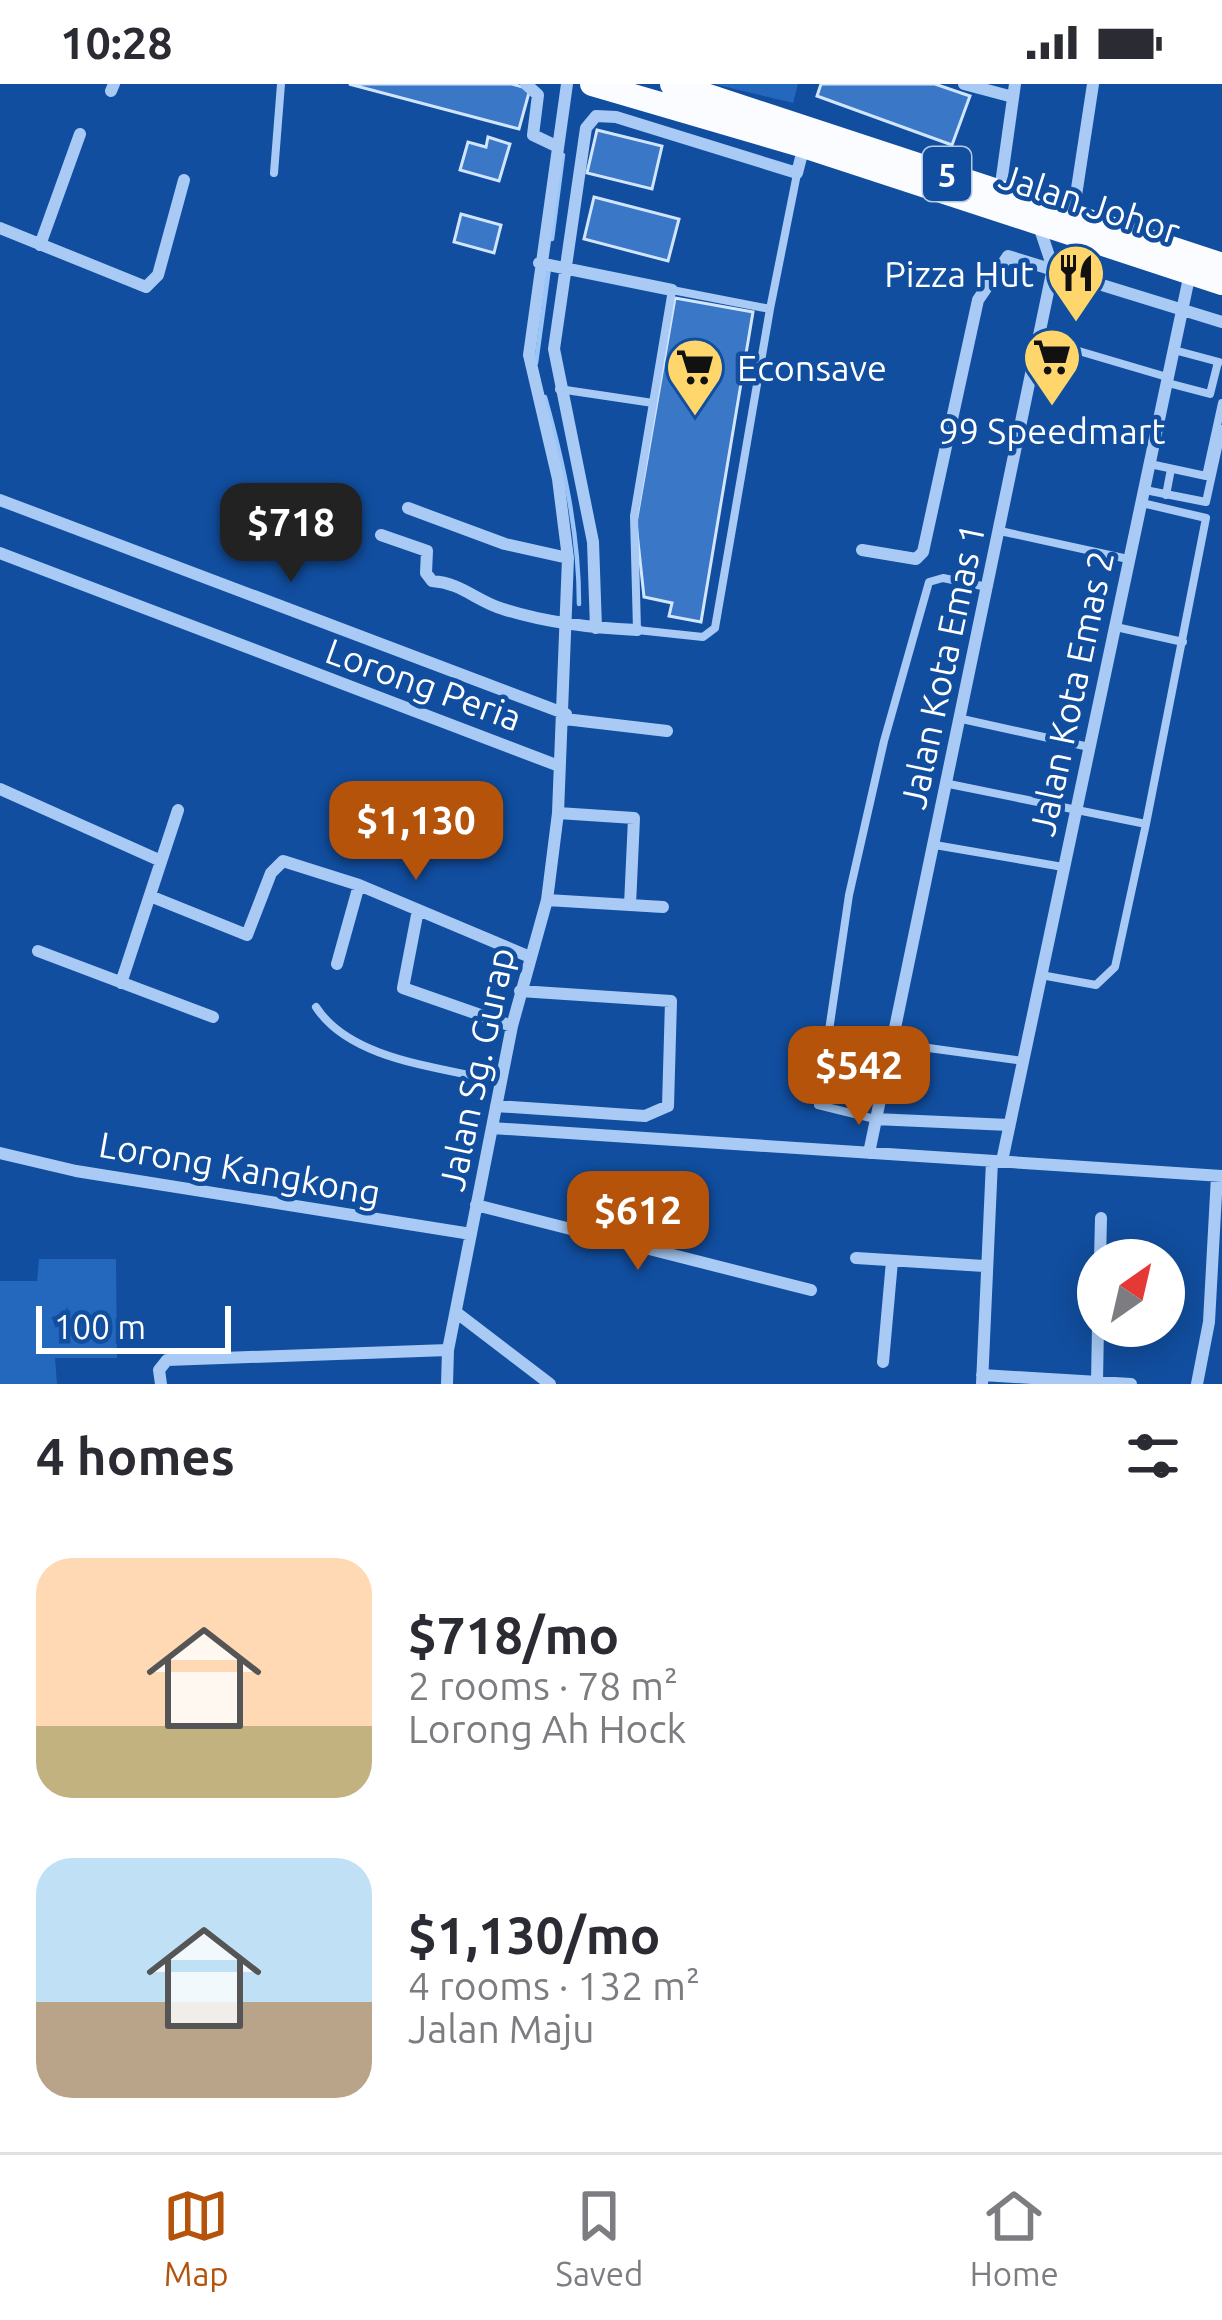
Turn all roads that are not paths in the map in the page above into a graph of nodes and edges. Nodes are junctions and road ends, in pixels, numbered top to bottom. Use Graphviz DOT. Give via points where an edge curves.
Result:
graph roads {
  1 [pos="281,84"];
  2 [pos="526,84"];
  3 [pos="567,84"];
  4 [pos="592,84"];
  5 [pos="672,84"];
  6 [pos="964,84"];
  7 [pos="1094,84"];
  8 [pos="1014,91"];
  9 [pos="80,134"];
  10 [pos="554,145"];
  11 [pos="805,146"];
  12 [pos="274,173"];
  13 [pos="797,173"];
  14 [pos="184,180"];
  15 [pos="1000,191"];
  16 [pos="1073,215"];
  17 [pos="1039,226"];
  18 [pos="0,228"];
  19 [pos="40,245"];
  20 [pos="539,263"];
  21 [pos="1222,265"];
  22 [pos="567,266"];
  23 [pos="1053,268"];
  24 [pos="1190,273"];
  25 [pos="1222,283"];
  26 [pos="672,290"];
  27 [pos="770,309"];
  28 [pos="1182,310"];
  29 [pos="1222,322"];
  30 [pos="1038,339"];
  31 [pos="1174,350"];
  32 [pos="1220,362"];
  33 [pos="1168,380"];
  34 [pos="559,389"];
  35 [pos="1222,403"];
  36 [pos="653,404"];
  37 [pos="1222,429"];
  38 [pos="1150,464"];
  39 [pos="1172,469"];
  40 [pos="1166,495"];
  41 [pos="1143,497"];
  42 [pos="0,500"];
  43 [pos="408,508"];
  44 [pos="1000,531"];
  45 [pos="381,535"];
  46 [pos="862,550"];
  47 [pos="0,553"];
  48 [pos="568,558"];
  49 [pos="1130,560"];
  50 [pos="988,588"];
  51 [pos="568,623"];
  52 [pos="596,628"];
  53 [pos="1116,628"];
  54 [pos="637,630"];
  55 [pos="1183,641"];
  56 [pos="566,716"];
  57 [pos="962,719"];
  58 [pos="667,731"];
  59 [pos="1090,748"];
  60 [pos="560,766"];
  61 [pos="949,784"];
  62 [pos="0,788"];
  63 [pos="178,810"];
  64 [pos="1077,812"];
  65 [pos="558,813"];
  66 [pos="1146,824"];
  67 [pos="935,845"];
  68 [pos="161,861"];
  69 [pos="1065,867"];
  70 [pos="359,885"];
  71 [pos="150,896"];
  72 [pos="547,900"];
  73 [pos="630,905"];
  74 [pos="663,907"];
  75 [pos="418,910"];
  76 [pos="38,951"];
  77 [pos="530,957"];
  78 [pos="337,964"];
  79 [pos="1041,975"];
  80 [pos="121,983"];
  81 [pos="520,991"];
  82 [pos="316,1007"];
  83 [pos="213,1017"];
  84 [pos="512,1026"];
  85 [pos="892,1043"];
  86 [pos="1023,1061"];
  87 [pos="501,1082"];
  88 [pos="496,1106"];
  89 [pos="875,1119"];
  90 [pos="1009,1125"];
  91 [pos="492,1128"];
  92 [pos="0,1153"];
  93 [pos="868,1153"];
  94 [pos="997,1161"];
  95 [pos="1220,1176"];
  96 [pos="476,1205"];
  97 [pos="1101,1218"];
  98 [pos="471,1234"];
  99 [pos="1100,1239"];
  100 [pos="856,1258"];
  101 [pos="892,1261"];
  102 [pos="984,1266"];
  103 [pos="811,1290"];
  104 [pos="457,1312"];
  105 [pos="1215,1323"];
  106 [pos="1098,1347"];
  107 [pos="448,1350"];
  108 [pos="883,1362"];
  109 [pos="982,1380"];
  110 [pos="1097,1382"];
  111 [pos="161,1384"];
  112 [pos="447,1384"];
  113 [pos="550,1384"];
  114 [pos="1131,1384"];
  115 [pos="1197,1384"];
  1 -- 12 [label="lane"];
  2 -- 10 [label="street" via="538,94 533,135"];
  3 -- 10 [label="street, Jalan Sg. Gurap"];
  4 -- 11 [label="highway, Jalan Johor / 5"];
  5 -- 15 [label="highway, Jalan Johor / 5"];
  6 -- 8 [label="street"];
  7 -- 16 [label="street"];
  8 -- 15 [label="street"];
  9 -- 19 [label="street"];
  10 -- 20 [label="street, Jalan Sg. Gurap"];
  11 -- 13 [label="street"];
  11 -- 17 [label="highway, Jalan Johor / 5"];
  13 -- 22 [label="street" via="596,116 586,128"];
  13 -- 27 [label="lane"];
  14 -- 19 [label="street" via="151,286"];
  15 -- 16 [label="highway, Jalan Johor / 5"];
  16 -- 21 [label="highway, Jalan Johor / 5"];
  17 -- 23 [label="street"];
  17 -- 24 [label="highway, Jalan Johor / 5"];
  18 -- 19 [label="street"];
  20 -- 22 [label="street"];
  20 -- 48 [label="street, Jalan Sg. Gurap" via="530,377 558,479"];
  22 -- 26 [label="street"];
  22 -- 34 [label="street" via="554,349"];
  23 -- 28 [label="street"];
  23 -- 30 [label="street, Jalan Kota Emas 1"];
  23 -- 46 [label="street" via="1008,256 981,293 921,556"];
  24 -- 25 [label="highway, Jalan Johor / 5"];
  24 -- 28 [label="street, Jalan Kota Emas 2"];
  26 -- 27 [label="lane"];
  26 -- 36 [label="lane"];
  27 -- 54 [label="lane" via="715,628 703,638"];
  28 -- 29 [label="street"];
  28 -- 31 [label="street, Jalan Kota Emas 2"];
  30 -- 33 [label="lane"];
  30 -- 44 [label="street, Jalan Kota Emas 1"];
  31 -- 32 [label="lane"];
  31 -- 33 [label="street, Jalan Kota Emas 2"];
  32 -- 33 [label="lane" via="1210,394"];
  33 -- 38 [label="street, Jalan Kota Emas 2"];
  34 -- 36 [label="lane"];
  34 -- 52 [label="street" via="592,542"];
  35 -- 39 [label="lane" via="1207,475"];
  36 -- 54 [label="lane" via="634,516"];
  37 -- 40 [label="lane" via="1206,502"];
  38 -- 39 [label="lane"];
  38 -- 41 [label="street, Jalan Kota Emas 2"];
  39 -- 40 [label="lane"];
  40 -- 41 [label="lane"];
  41 -- 49 [label="street, Jalan Kota Emas 2"];
  41 -- 55 [label="lane" via="1206,518"];
  42 -- 56 [label="street"];
  43 -- 48 [label="street"];
  44 -- 49 [label="lane"];
  44 -- 50 [label="street, Jalan Kota Emas 1"];
  45 -- 51 [label="street" via="427,551 432,581 458,583 498,608"];
  47 -- 60 [label="street, Lorong Peria"];
  48 -- 51 [label="street, Jalan Sg. Gurap"];
  49 -- 53 [label="street, Jalan Kota Emas 2"];
  50 -- 57 [label="street, Jalan Kota Emas 1"];
  50 -- 89 [label="lane" via="928,582 846,913 818,1105"];
  51 -- 52 [label="street"];
  51 -- 56 [label="street, Jalan Sg. Gurap"];
  52 -- 54 [label="street"];
  53 -- 55 [label="lane"];
  53 -- 59 [label="street, Jalan Kota Emas 2"];
  55 -- 66 [label="lane"];
  56 -- 58 [label="street"];
  56 -- 60 [label="street, Jalan Sg. Gurap"];
  57 -- 59 [label="lane"];
  57 -- 61 [label="street, Jalan Kota Emas 1"];
  59 -- 64 [label="street, Jalan Kota Emas 2"];
  60 -- 65 [label="street, Jalan Sg. Gurap"];
  61 -- 64 [label="lane"];
  61 -- 67 [label="street, Jalan Kota Emas 1"];
  62 -- 68 [label="street"];
  63 -- 68 [label="street"];
  64 -- 66 [label="lane"];
  64 -- 69 [label="street, Jalan Kota Emas 2"];
  65 -- 72 [label="street, Jalan Sg. Gurap"];
  65 -- 73 [label="street" via="634,818"];
  66 -- 79 [label="lane" via="1114,967 1096,985"];
  67 -- 69 [label="lane"];
  67 -- 85 [label="street, Jalan Kota Emas 1"];
  68 -- 71 [label="street"];
  69 -- 79 [label="street, Jalan Kota Emas 2"];
  70 -- 71 [label="street" via="279,862 251,932"];
  70 -- 75 [label="street"];
  70 -- 78 [label="street"];
  71 -- 80 [label="street"];
  72 -- 73 [label="street"];
  72 -- 77 [label="street, Jalan Sg. Gurap"];
  73 -- 74 [label="street"];
  75 -- 77 [label="street"];
  75 -- 84 [label="street" via="403,988"];
  76 -- 80 [label="street"];
  77 -- 81 [label="street, Jalan Sg. Gurap"];
  79 -- 86 [label="street, Jalan Kota Emas 2"];
  80 -- 83 [label="street"];
  81 -- 84 [label="street, Jalan Sg. Gurap"];
  81 -- 88 [label="street" via="673,1004 668,1106 659,1114"];
  82 -- 87 [label="lane" via="328,1024 371,1049"];
  84 -- 87 [label="street, Jalan Sg. Gurap"];
  85 -- 86 [label="lane"];
  85 -- 89 [label="street, Jalan Kota Emas 1"];
  86 -- 90 [label="street, Jalan Kota Emas 2"];
  87 -- 88 [label="street, Jalan Sg. Gurap"];
  88 -- 91 [label="street, Jalan Sg. Gurap"];
  89 -- 90 [label="street"];
  89 -- 93 [label="street, Jalan Kota Emas 1"];
  90 -- 94 [label="street, Jalan Kota Emas 2"];
  91 -- 93 [label="street"];
  91 -- 96 [label="street, Jalan Sg. Gurap"];
  92 -- 98 [label="street, Lorong Kangkong"];
  93 -- 94 [label="street"];
  94 -- 95 [label="street"];
  94 -- 102 [label="street, Jalan Kota Emas 2"];
  95 -- 105 [label="street"];
  96 -- 98 [label="street, Jalan Sg. Gurap"];
  96 -- 103 [label="street"];
  97 -- 99 [label="street"];
  98 -- 104 [label="street, Jalan Sg. Gurap"];
  100 -- 101 [label="street"];
  101 -- 102 [label="street"];
  101 -- 108 [label="street"];
  102 -- 109 [label="street, Jalan Kota Emas 2"];
  104 -- 107 [label="street, Jalan Sg. Gurap"];
  104 -- 113 [label="street"];
  105 -- 115 [label="street"];
  106 -- 110 [label="street"];
  107 -- 111 [label="street" via="167,1360"];
  107 -- 112 [label="street, Jalan Sg. Gurap"];
  109 -- 110 [label="street"];
  110 -- 114 [label="street"];
}
